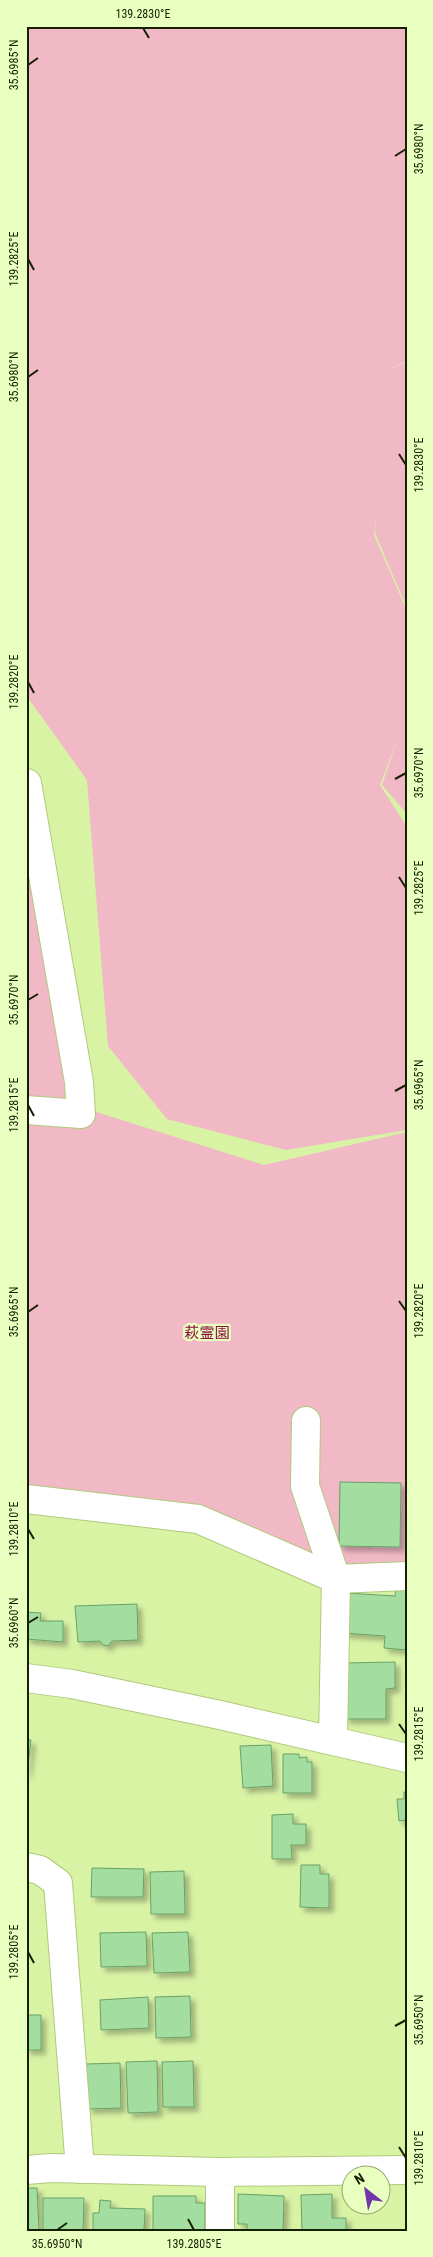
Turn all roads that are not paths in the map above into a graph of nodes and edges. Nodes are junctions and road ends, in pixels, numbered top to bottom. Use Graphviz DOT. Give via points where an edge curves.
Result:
graph roads {
  1 [pos="27,783"];
  2 [pos="26,1110"];
  3 [pos="306,1421"];
  4 [pos="26,1499"];
  5 [pos="407,1576"];
  6 [pos="336,1579"];
  7 [pos="26,1678"];
  8 [pos="333,1739"];
  9 [pos="407,1758"];
  10 [pos="26,1867"];
  11 [pos="80,2169"];
  12 [pos="26,2170"];
  13 [pos="407,2170"];
  14 [pos="220,2172"];
  15 [pos="220,2231"];
  1 -- 2 [label="street" via="79,1082 81,1114"];
  3 -- 6 [label="street" via="305,1486"];
  4 -- 6 [label="street" via="198,1519"];
  5 -- 6 [label="street"];
  6 -- 8 [label="street"];
  7 -- 8 [label="street" via="72,1684"];
  8 -- 9 [label="street"];
  10 -- 11 [label="street" via="40,1870 58,1883"];
  11 -- 12 [label="street"];
  11 -- 14 [label="street"];
  13 -- 14 [label="street"];
  14 -- 15 [label="street"];
}
